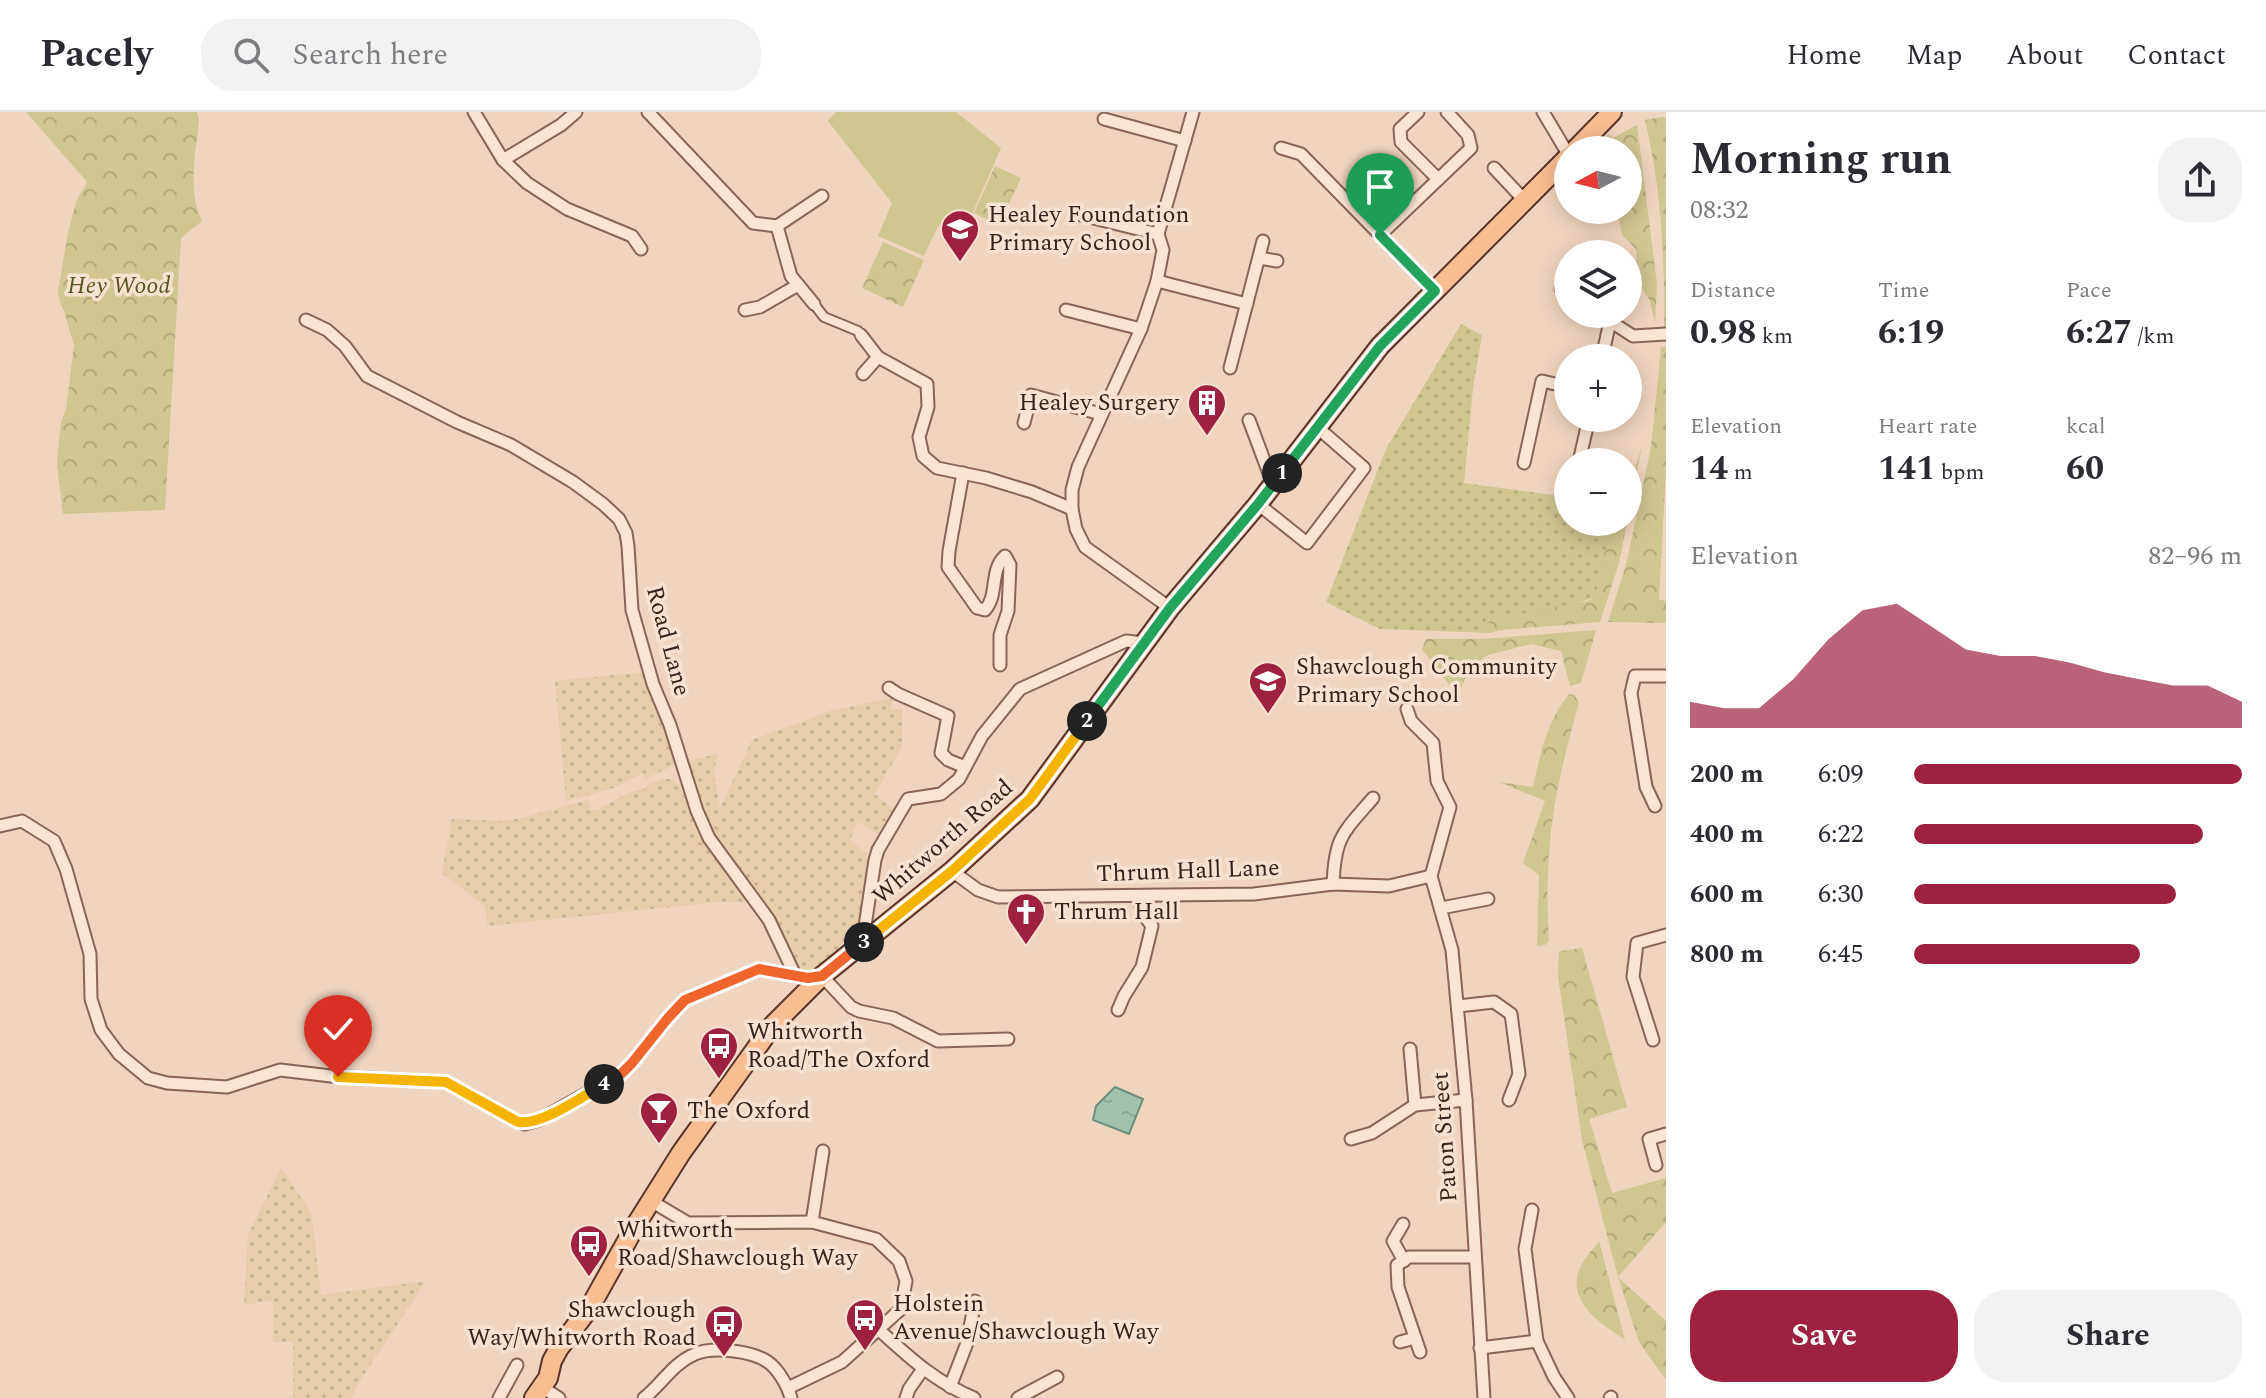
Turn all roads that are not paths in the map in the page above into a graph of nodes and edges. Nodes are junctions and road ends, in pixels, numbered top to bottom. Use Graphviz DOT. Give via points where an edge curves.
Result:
graph roads {
  1 [pos="474,112"];
  2 [pos="576,112"];
  3 [pos="648,112"];
  4 [pos="1193,112"];
  5 [pos="1418,112"];
  6 [pos="1447,112"];
  7 [pos="1543,112"];
  8 [pos="1612,112"];
  9 [pos="1104,119"];
  10 [pos="1557,136"];
  11 [pos="1589,136"];
  12 [pos="1185,141"];
  13 [pos="1281,148"];
  14 [pos="503,160"];
  15 [pos="1494,168"];
  16 [pos="1554,171"];
  17 [pos="1438,179"];
  18 [pos="822,196"];
  19 [pos="1525,201"];
  20 [pos="1077,214"];
  21 [pos="777,226"];
  22 [pos="1158,234"];
  23 [pos="1380,235"];
  24 [pos="1263,241"];
  25 [pos="641,249"];
  26 [pos="1259,258"];
  27 [pos="1277,261"];
  28 [pos="1157,281"];
  29 [pos="798,285"];
  30 [pos="1435,291"];
  31 [pos="814,304"];
  32 [pos="1247,304"];
  33 [pos="745,310"];
  34 [pos="1066,310"];
  35 [pos="306,320"];
  36 [pos="1621,328"];
  37 [pos="1141,329"];
  38 [pos="1666,334"];
  39 [pos="861,335"];
  40 [pos="878,357"];
  41 [pos="1230,368"];
  42 [pos="863,374"];
  43 [pos="1554,384"];
  44 [pos="1101,414"];
  45 [pos="1249,420"];
  46 [pos="1024,423"];
  47 [pos="1317,427"];
  48 [pos="1524,463"];
  49 [pos="963,473"];
  50 [pos="1273,484"];
  51 [pos="1258,504"];
  52 [pos="1072,509"];
  53 [pos="1170,608"];
  54 [pos="1145,643"];
  55 [pos="1000,665"];
  56 [pos="1666,676"];
  57 [pos="889,688"];
  58 [pos="1407,719"];
  59 [pos="965,767"];
  60 [pos="1373,798"];
  61 [pos="1655,806"];
  62 [pos="0,826"];
  63 [pos="952,871"];
  64 [pos="1431,876"];
  65 [pos="1333,884"];
  66 [pos="1138,896"];
  67 [pos="1488,899"];
  68 [pos="1441,908"];
  69 [pos="1666,935"];
  70 [pos="866,940"];
  71 [pos="795,975"];
  72 [pos="822,976"];
  73 [pos="1458,1006"];
  74 [pos="1118,1010"];
  75 [pos="1008,1039"];
  76 [pos="1653,1040"];
  77 [pos="1410,1049"];
  78 [pos="1466,1100"];
  79 [pos="1509,1100"];
  80 [pos="1415,1105"];
  81 [pos="1666,1134"];
  82 [pos="1351,1139"];
  83 [pos="822,1151"];
  84 [pos="1656,1165"];
  85 [pos="651,1201"];
  86 [pos="1532,1210"];
  87 [pos="812,1222"];
  88 [pos="1403,1224"];
  89 [pos="1474,1257"];
  90 [pos="1404,1261"];
  91 [pos="975,1301"];
  92 [pos="878,1329"];
  93 [pos="1415,1338"];
  94 [pos="1537,1341"];
  95 [pos="1400,1342"];
  96 [pos="1480,1348"];
  97 [pos="1420,1352"];
  98 [pos="517,1365"];
  99 [pos="923,1369"];
  100 [pos="1057,1377"];
  101 [pos="950,1387"];
  102 [pos="538,1392"];
  103 [pos="790,1393"];
  104 [pos="499,1398"];
  105 [pos="559,1398"];
  106 [pos="644,1398"];
  107 [pos="906,1398"];
  108 [pos="974,1398"];
  109 [pos="1018,1398"];
  110 [pos="1484,1398"];
  111 [pos="1568,1398"];
  1 -- 14 [label="street"];
  2 -- 14 [label="street"];
  3 -- 21 [label="street" via="753,223"];
  4 -- 12 [label="street"];
  5 -- 17 [label="street" via="1400,129 1401,142"];
  6 -- 17 [label="street" via="1468,135 1471,148"];
  7 -- 10 [label="street"];
  8 -- 11 [label="main road"];
  9 -- 12 [label="street"];
  12 -- 22 [label="street"];
  13 -- 23 [label="street" via="1301,154"];
  14 -- 25 [label="street" via="567,209 632,236"];
  15 -- 19 [label="street"];
  16 -- 19 [label="main road, Whitworth Road"];
  17 -- 23 [label="street"];
  18 -- 21 [label="street"];
  19 -- 30 [label="main road, Whitworth Road"];
  20 -- 22 [label="street"];
  21 -- 29 [label="street"];
  22 -- 28 [label="street" via="1163,250"];
  23 -- 30 [label="street"];
  24 -- 26 [label="street"];
  26 -- 27 [label="street"];
  26 -- 32 [label="street"];
  28 -- 32 [label="street"];
  28 -- 37 [label="street"];
  29 -- 31 [label="street"];
  29 -- 33 [label="street"];
  30 -- 47 [label="main road, Whitworth Road" via="1380,346"];
  31 -- 39 [label="street" via="824,317"];
  32 -- 41 [label="street"];
  34 -- 37 [label="street"];
  35 -- 71 [label="street, Road Lane" via="345,346 367,376 511,445 573,482 619,519 626,533 638,634 697,811 709,838 769,920"];
  36 -- 38 [label="street" via="1633,336"];
  37 -- 44 [label="street"];
  39 -- 40 [label="street"];
  40 -- 42 [label="street"];
  40 -- 49 [label="street" via="927,384 928,407 919,437 923,456 937,468"];
  43 -- 48 [label="street" via="1542,381"];
  44 -- 46 [label="street" via="1031,395"];
  44 -- 52 [label="street" via="1078,467"];
  45 -- 50 [label="street"];
  47 -- 50 [label="main road, Whitworth Road"];
  47 -- 51 [label="street" via="1364,468 1307,543"];
  49 -- 52 [label="street"];
  49 -- 55 [label="street" via="948,567 977,608 985,610 992,602 998,564 1005,556 1008,560"];
  50 -- 51 [label="main road, Whitworth Road"];
  51 -- 53 [label="main road, Whitworth Road"];
  52 -- 53 [label="street" via="1085,547"];
  53 -- 54 [label="main road, Whitworth Road"];
  54 -- 59 [label="street" via="1126,641 1020,689"];
  54 -- 63 [label="main road, Whitworth Road" via="1030,799"];
  56 -- 61 [label="street" via="1635,676 1631,693 1646,787"];
  57 -- 59 [label="street" via="948,716 941,753"];
  58 -- 64 [label="street" via="1433,743 1437,781 1450,807"];
  59 -- 70 [label="street" via="941,794 908,799 878,850"];
  60 -- 65 [label="street" via="1341,835"];
  62 -- 71 [label="street" via="22,821 54,841 81,917 90,954 91,999 101,1030 148,1078 167,1083 227,1087 280,1070 446,1082 525,1124 621,1074 685,1000 759,969"];
  63 -- 66 [label="street, Thrum Hall Lane" via="998,897"];
  63 -- 70 [label="main road, Whitworth Road"];
  64 -- 65 [label="street, Thrum Hall Lane" via="1389,886"];
  64 -- 68 [label="street, Paton Street"];
  65 -- 66 [label="street, Thrum Hall Lane" via="1254,894"];
  66 -- 74 [label="street" via="1152,926 1142,967"];
  67 -- 68 [label="street"];
  68 -- 73 [label="street, Paton Street"];
  69 -- 76 [label="street" via="1637,943 1633,977"];
  70 -- 72 [label="main road, Whitworth Road"];
  71 -- 72 [label="street"];
  72 -- 75 [label="street" via="851,1007 893,1018 938,1041"];
  72 -- 85 [label="main road, Whitworth Road" via="773,1025"];
  73 -- 78 [label="street, Paton Street"];
  73 -- 79 [label="street" via="1494,1002 1511,1014 1519,1074"];
  77 -- 80 [label="street"];
  78 -- 80 [label="street"];
  78 -- 89 [label="street, Paton Street"];
  80 -- 82 [label="street" via="1372,1133"];
  81 -- 84 [label="street" via="1649,1139"];
  83 -- 87 [label="street"];
  85 -- 87 [label="street" via="688,1223"];
  85 -- 102 [label="main road, Whitworth Road" via="590,1307 559,1348"];
  86 -- 94 [label="street" via="1525,1249"];
  87 -- 92 [label="street" via="876,1239 899,1261 906,1281 901,1309"];
  88 -- 90 [label="street" via="1393,1241"];
  89 -- 90 [label="street"];
  89 -- 96 [label="street, Paton Street"];
  90 -- 93 [label="street" via="1397,1265 1398,1287"];
  91 -- 101 [label="street" via="967,1343"];
  92 -- 99 [label="street"];
  92 -- 103 [label="street" via="842,1362"];
  93 -- 95 [label="street"];
  93 -- 97 [label="street"];
  94 -- 96 [label="street"];
  94 -- 111 [label="street"];
  96 -- 110 [label="street, Paton Street"];
  98 -- 104 [label="street"];
  99 -- 101 [label="street"];
  99 -- 107 [label="street"];
  100 -- 109 [label="street"];
  101 -- 108 [label="street"];
  102 -- 105 [label="street"];
  103 -- 106 [label="street" via="768,1362 737,1350 697,1353 672,1368"];
}
